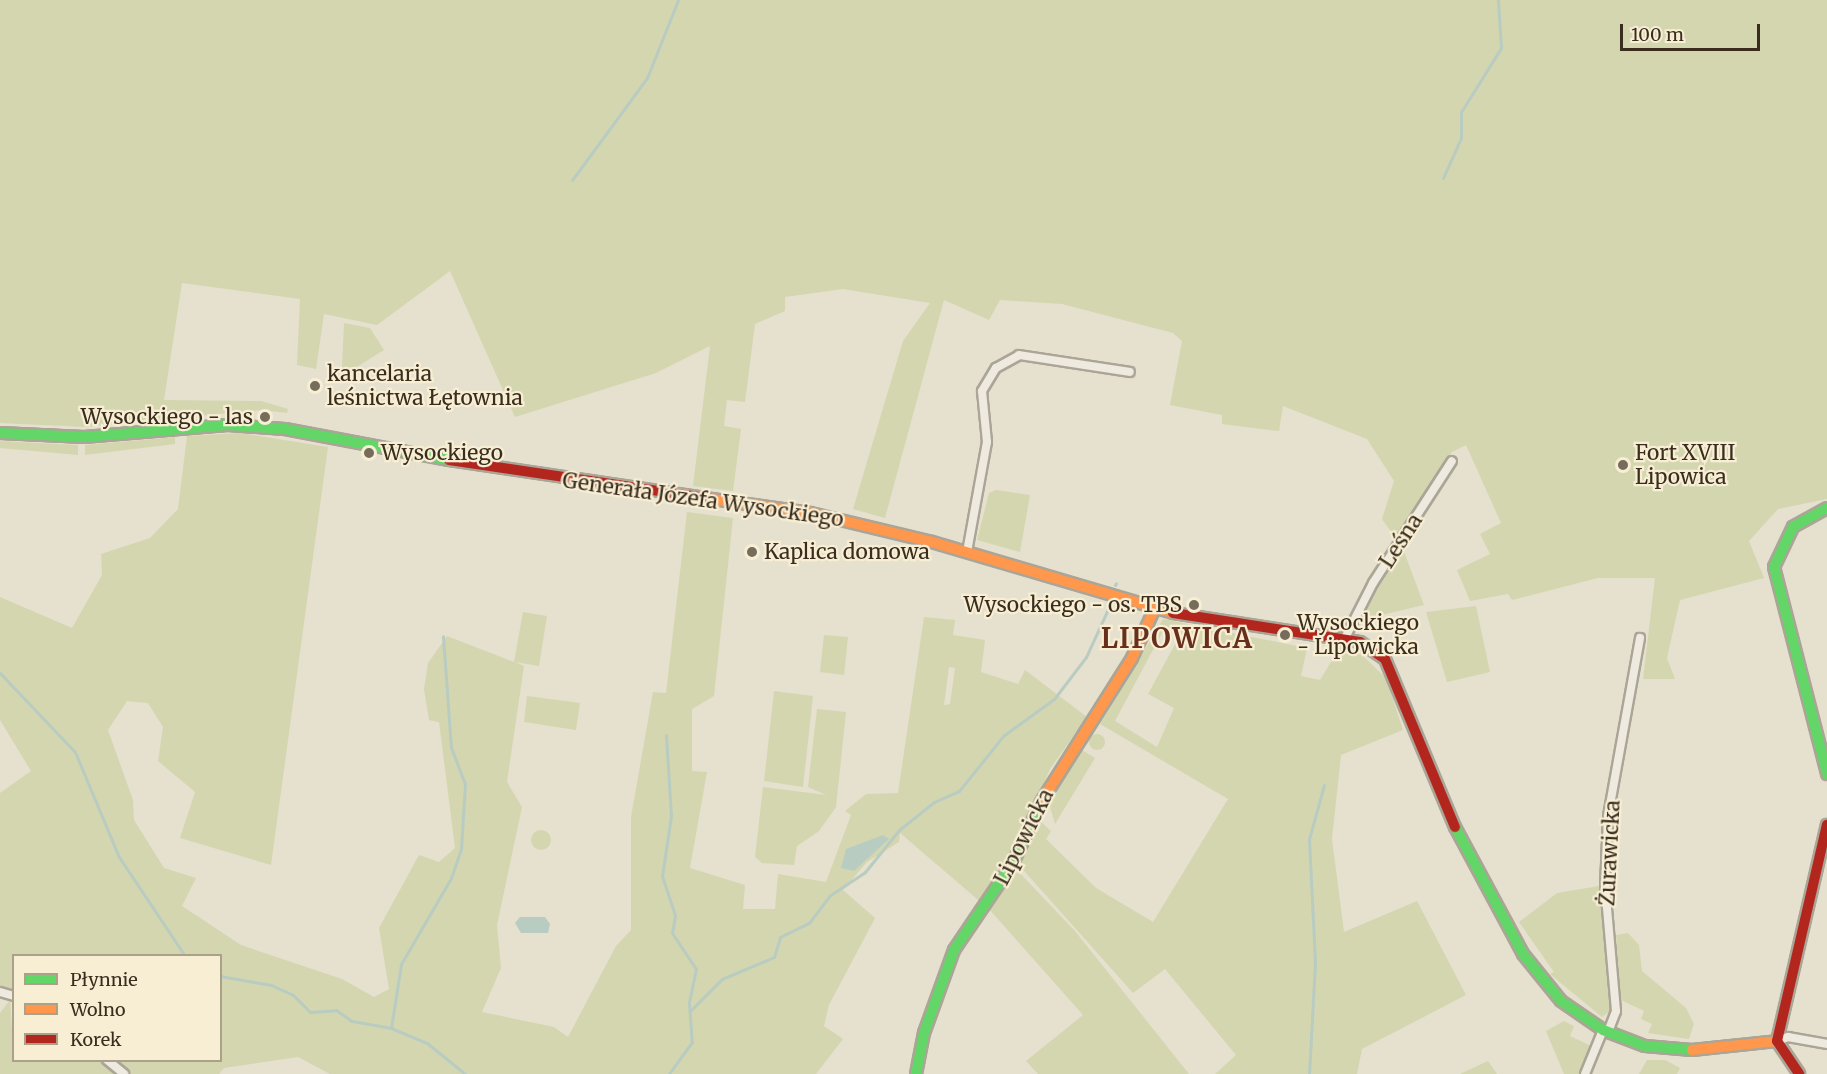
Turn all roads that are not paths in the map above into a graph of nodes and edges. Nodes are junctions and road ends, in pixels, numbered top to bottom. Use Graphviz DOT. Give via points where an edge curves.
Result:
graph roads {
  1 [pos="1130,372"];
  2 [pos="0,433"];
  3 [pos="1452,461"];
  4 [pos="1827,507"];
  5 [pos="967,552"];
  6 [pos="1155,608"];
  7 [pos="1345,638"];
  8 [pos="1640,638"];
  9 [pos="1827,774"];
  10 [pos="1827,825"];
  11 [pos="1605,1031"];
  12 [pos="1777,1041"];
  13 [pos="1827,1044"];
  14 [pos="109,1062"];
  15 [pos="124,1074"];
  16 [pos="916,1074"];
  17 [pos="1585,1074"];
  18 [pos="1799,1074"];
  1 -- 5 [label="street" via="1018,355 996,368 982,391 987,442"];
  2 -- 5 [label="street, Generała Józefa Wysockiego" via="84,437 228,425 275,428 496,469 811,513"];
  3 -- 7 [label="street, Leśna"];
  4 -- 9 [label="street" via="1793,527 1774,567"];
  5 -- 6 [label="street, Generała Józefa Wysockiego"];
  6 -- 7 [label="street, Generała Józefa Wysockiego"];
  6 -- 16 [label="street, Lipowicka" via="1132,658 1044,796 1013,863 954,950 924,1033"];
  7 -- 11 [label="street, Generała Józefa Wysockiego" via="1373,649 1394,674 1452,828 1523,954 1561,1001"];
  8 -- 11 [label="street, Żurawicka" via="1608,816 1605,886 1616,1011"];
  10 -- 12 [label="street"];
  11 -- 12 [label="street, Generała Józefa Wysockiego" via="1671,1050"];
  11 -- 17 [label="street, Żurawicka"];
  12 -- 13 [label="street" via="1788,1037"];
  12 -- 18 [label="street"];
  14 -- 15 [label="street"];
}
